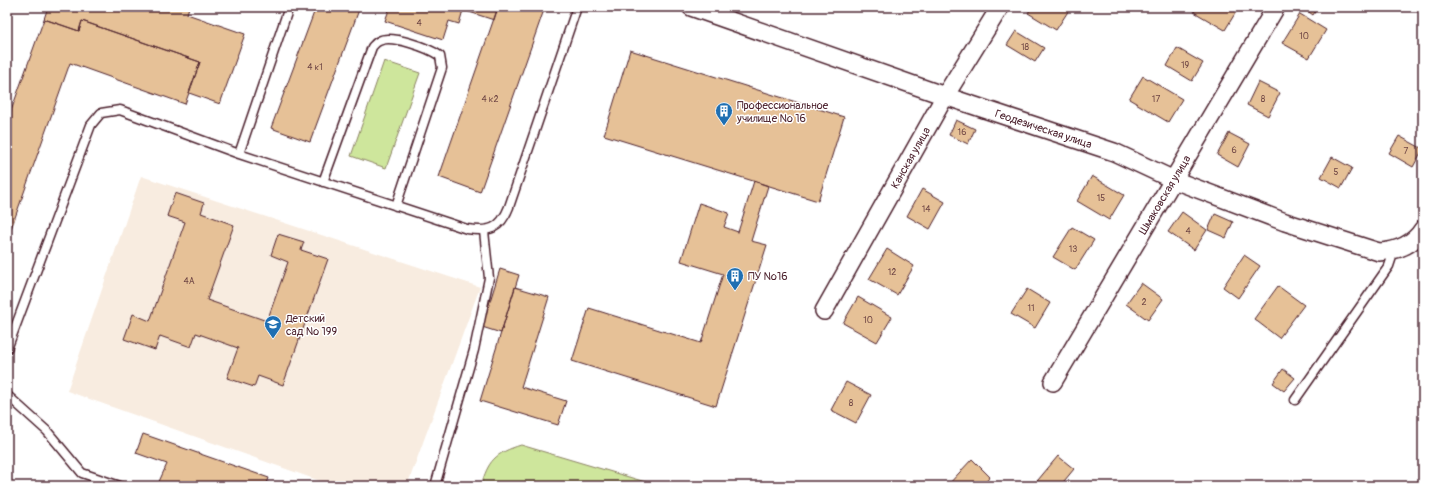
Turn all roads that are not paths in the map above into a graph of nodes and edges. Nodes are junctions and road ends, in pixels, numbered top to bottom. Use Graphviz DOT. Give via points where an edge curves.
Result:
graph roads {
  1 [pos="289,7"];
  2 [pos="577,7"];
  3 [pos="690,7"];
  4 [pos="1000,7"];
  5 [pos="1276,7"];
  6 [pos="733,14"];
  7 [pos="945,96"];
  8 [pos="239,154"];
  9 [pos="1174,180"];
  10 [pos="323,182"];
  11 [pos="396,206"];
  12 [pos="1423,229"];
  13 [pos="484,231"];
  14 [pos="1394,251"];
  15 [pos="824,311"];
  16 [pos="7,350"];
  17 [pos="1053,382"];
  18 [pos="7,395"];
  19 [pos="1295,400"];
  20 [pos="120,486"];
  21 [pos="435,486"];
  1 -- 8 [label="lane"];
  2 -- 13 [label="lane" via="507,212 498,224"];
  3 -- 6 [label="street, Геодезическая улица"];
  4 -- 7 [label="street, Канская улица"];
  5 -- 9 [label="street, Шмаковская улица"];
  6 -- 7 [label="street, Геодезическая улица"];
  7 -- 9 [label="street, Геодезическая улица" via="1114,152"];
  7 -- 15 [label="street, Канская улица"];
  8 -- 10 [label="lane"];
  8 -- 16 [label="lane" via="120,110 101,113 91,125"];
  9 -- 14 [label="street, Геодезическая улица" via="1285,222 1379,252"];
  9 -- 17 [label="street, Шмаковская улица"];
  10 -- 11 [label="lane"];
  10 -- 11 [label="lane" via="372,47 378,41 389,38 430,50 440,56 442,68"];
  11 -- 13 [label="lane" via="466,229"];
  12 -- 14 [label="street" via="1419,236 1406,246"];
  13 -- 21 [label="lane" via="489,278 474,350"];
  14 -- 19 [label="lane" via="1389,266"];
  18 -- 20 [label="lane" via="47,431 82,473"];
}
